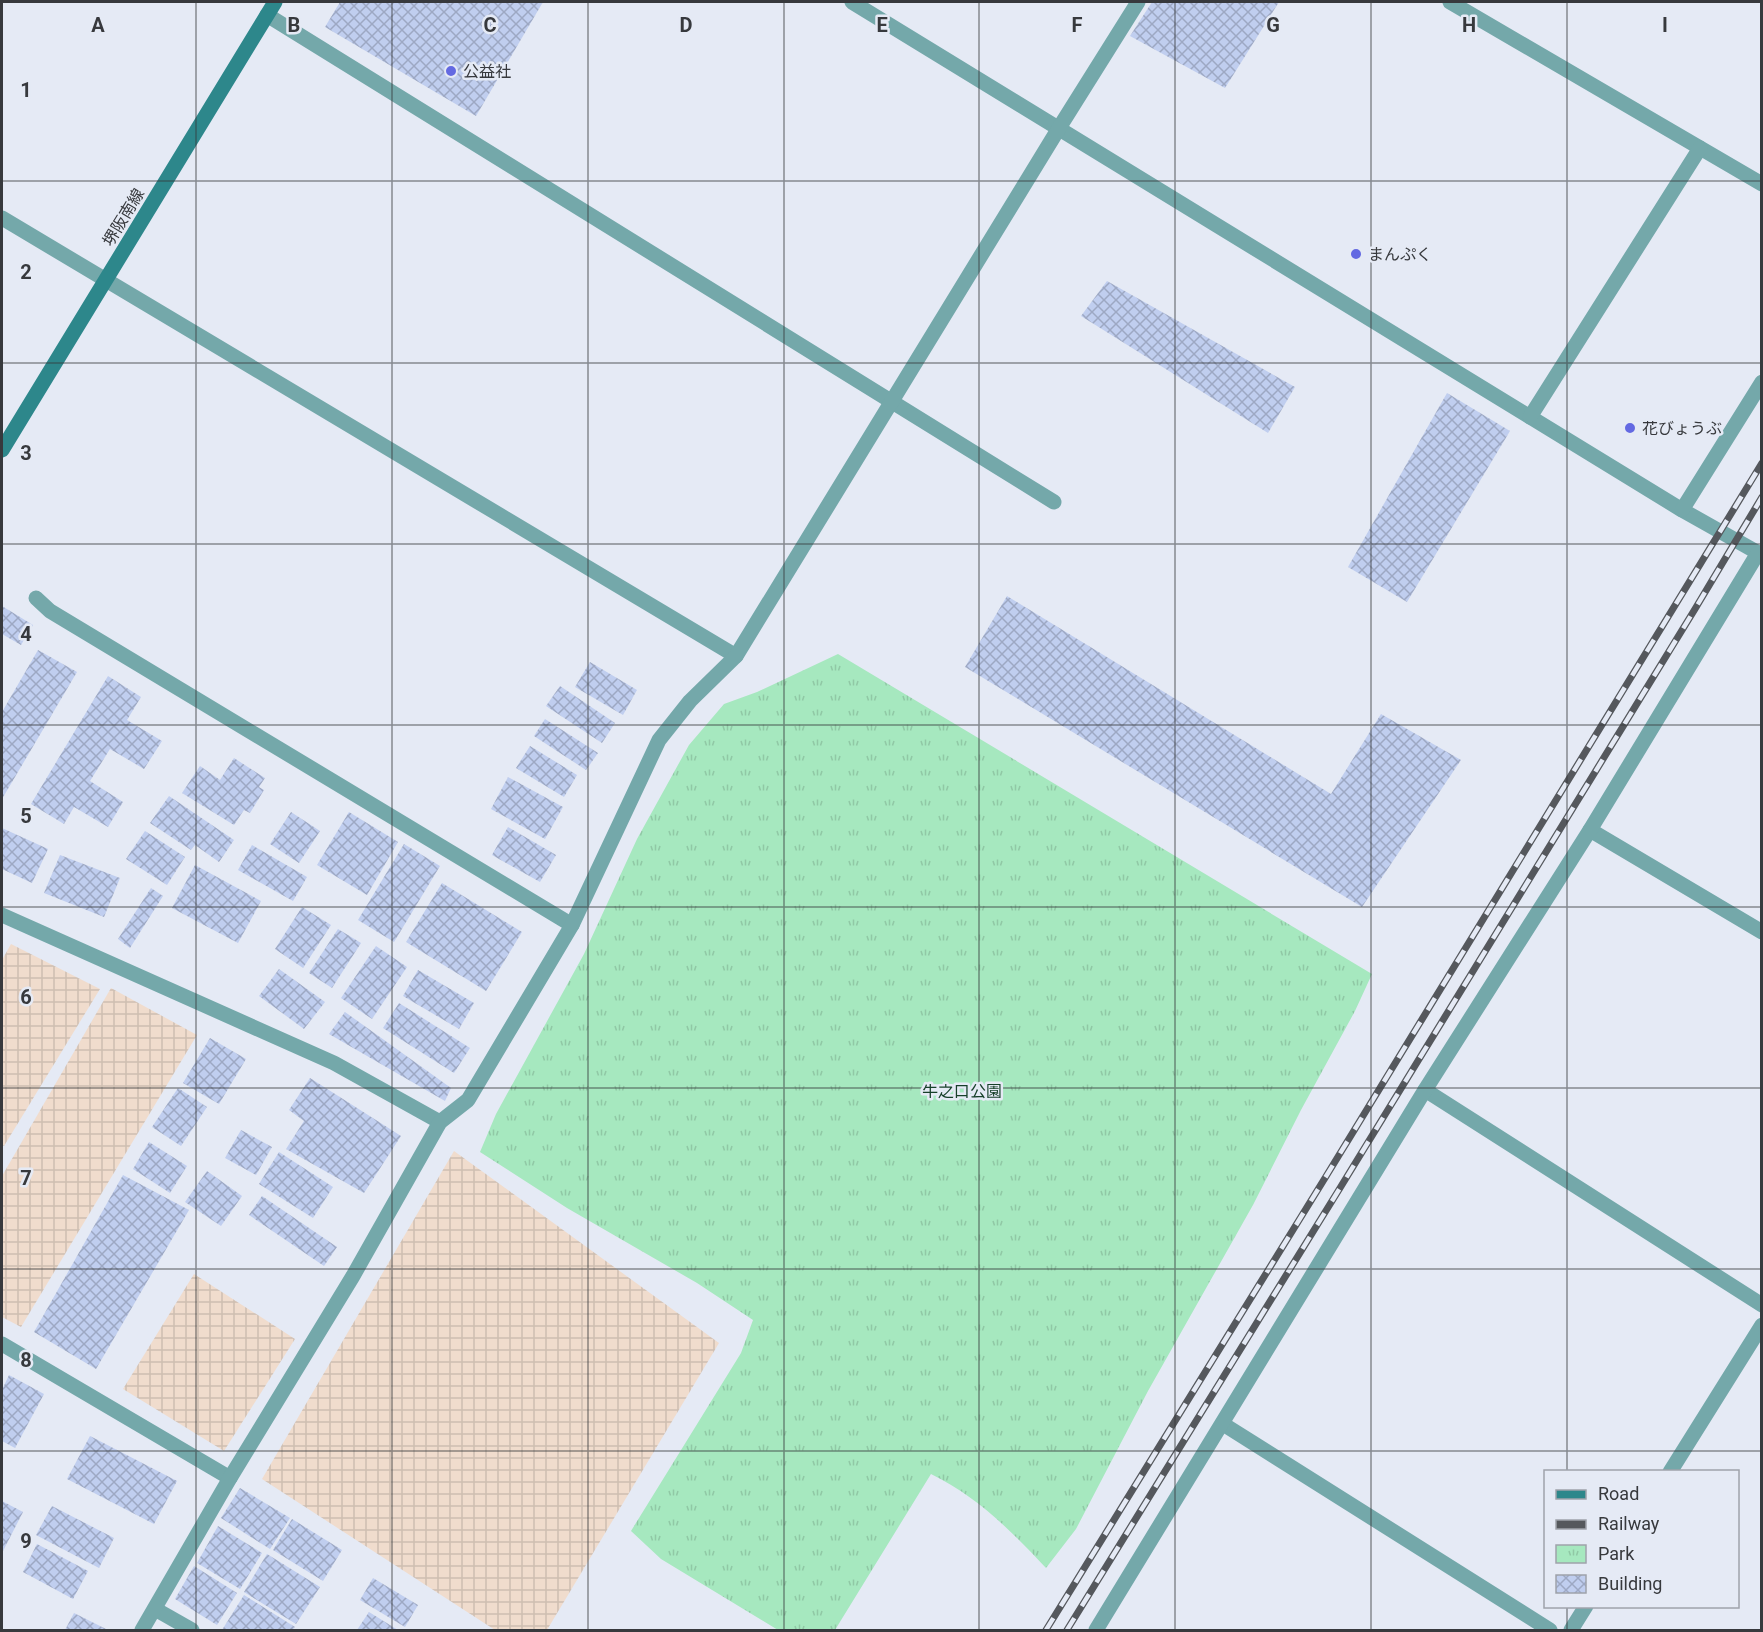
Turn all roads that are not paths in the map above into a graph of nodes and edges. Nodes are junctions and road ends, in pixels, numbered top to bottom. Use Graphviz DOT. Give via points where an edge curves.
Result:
graph roads {
  1 [pos="852,2"];
  2 [pos="1138,2"];
  3 [pos="1450,2"];
  4 [pos="271,8"];
  5 [pos="1059,128"];
  6 [pos="1700,148"];
  7 [pos="1761,184"];
  8 [pos="2,218"];
  9 [pos="105,281"];
  10 [pos="1761,382"];
  11 [pos="892,401"];
  12 [pos="1530,417"];
  13 [pos="2,450"];
  14 [pos="1054,502"];
  15 [pos="1682,510"];
  16 [pos="1760,554"];
  17 [pos="36,598"];
  18 [pos="736,656"];
  19 [pos="1590,830"];
  20 [pos="2,915"];
  21 [pos="572,925"];
  22 [pos="1761,931"];
  23 [pos="1425,1090"];
  24 [pos="440,1122"];
  25 [pos="1761,1305"];
  26 [pos="1761,1325"];
  27 [pos="2,1344"];
  28 [pos="1223,1424"];
  29 [pos="1671,1470"];
  30 [pos="230,1478"];
  31 [pos="1585,1608"];
  32 [pos="155,1609"];
  33 [pos="142,1630"];
  34 [pos="192,1630"];
  35 [pos="1096,1630"];
  36 [pos="1550,1630"];
  37 [pos="1571,1630"];
  1 -- 5 [label="street"];
  2 -- 5 [label="street"];
  3 -- 6 [label="street"];
  4 -- 9 [label="main road, 堺阪南線"];
  4 -- 11 [label="street"];
  5 -- 11 [label="street"];
  5 -- 12 [label="street"];
  6 -- 7 [label="street"];
  6 -- 12 [label="street"];
  8 -- 9 [label="street"];
  9 -- 13 [label="main road, 堺阪南線"];
  9 -- 18 [label="street"];
  10 -- 15 [label="street"];
  11 -- 14 [label="street"];
  11 -- 18 [label="street"];
  12 -- 15 [label="street"];
  15 -- 16 [label="street"];
  16 -- 19 [label="street"];
  17 -- 21 [label="street" via="50,611"];
  18 -- 21 [label="street" via="659,740"];
  19 -- 22 [label="street"];
  19 -- 23 [label="street"];
  20 -- 24 [label="street" via="333,1063"];
  21 -- 24 [label="street" via="468,1100"];
  23 -- 25 [label="street"];
  23 -- 28 [label="street"];
  24 -- 30 [label="street" via="353,1276"];
  26 -- 29 [label="street"];
  27 -- 30 [label="street"];
  28 -- 35 [label="street"];
  28 -- 36 [label="street"];
  30 -- 32 [label="street"];
  31 -- 37 [label="street"];
  32 -- 33 [label="street"];
  32 -- 34 [label="street"];
}
